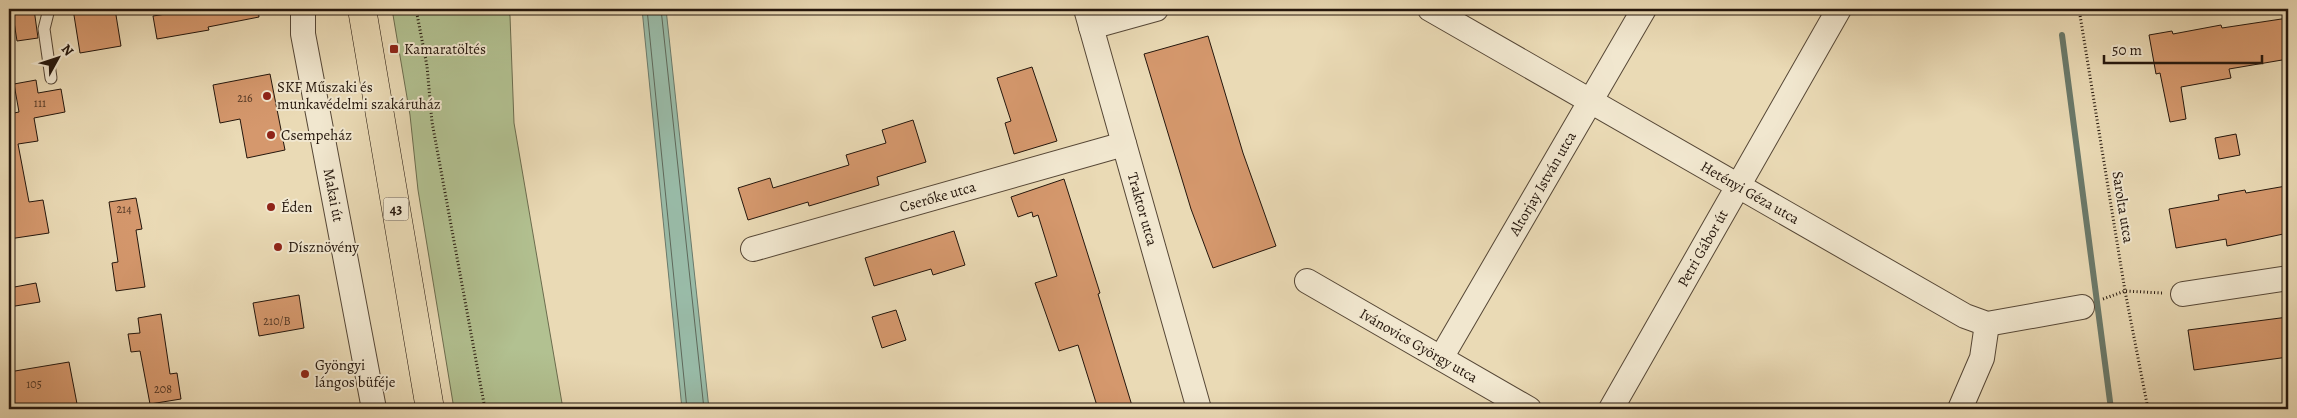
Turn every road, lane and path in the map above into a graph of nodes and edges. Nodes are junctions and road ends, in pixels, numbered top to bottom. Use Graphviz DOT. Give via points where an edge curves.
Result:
graph roads {
  1 [pos="49,9"];
  2 [pos="303,9"];
  3 [pos="362,9"];
  4 [pos="416,9"];
  5 [pos="1156,9"];
  6 [pos="1430,9"];
  7 [pos="1644,9"];
  8 [pos="1839,9"];
  9 [pos="2079,9"];
  10 [pos="1089,18"];
  11 [pos="51,78"];
  12 [pos="1590,101"];
  13 [pos="1124,144"];
  14 [pos="1738,186"];
  15 [pos="752,249"];
  16 [pos="2288,278"];
  17 [pos="1307,281"];
  18 [pos="2125,291"];
  19 [pos="2183,294"];
  20 [pos="2082,307"];
  21 [pos="1987,324"];
  22 [pos="1441,358"];
  23 [pos="374,409"];
  24 [pos="430,409"];
  25 [pos="485,409"];
  26 [pos="1199,409"];
  27 [pos="1529,409"];
  28 [pos="1611,409"];
  29 [pos="1960,409"];
  30 [pos="2148,409"];
  1 -- 11 [label="lane" via="44,29"];
  2 -- 23 [label="street, Makai út" via="303,34"];
  3 -- 24 [label="main road, 43"];
  4 -- 25 [label="path" via="427,66 432,122"];
  5 -- 10 [label="street"];
  6 -- 12 [label="street, Hetényi Géza utca"];
  7 -- 12 [label="street, Altorjay István utca"];
  8 -- 14 [label="street, Petri Gábor út"];
  9 -- 18 [label="path, Sarolta utca"];
  10 -- 13 [label="street, Traktor utca"];
  12 -- 14 [label="street, Hetényi Géza utca"];
  12 -- 22 [label="street, Altorjay István utca"];
  13 -- 15 [label="street, Cserőke utca"];
  13 -- 26 [label="street, Traktor utca"];
  14 -- 21 [label="street, Hetényi Géza utca" via="1965,316"];
  14 -- 28 [label="street, Petri Gábor út"];
  16 -- 19 [label="street"];
  17 -- 22 [label="street, Ivánovics György utca"];
  18 -- 19 [label="path"];
  18 -- 30 [label="path, Sarolta utca"];
  20 -- 21 [label="street"];
  21 -- 29 [label="street" via="1982,358"];
  22 -- 27 [label="street, Ivánovics György utca"];
}
